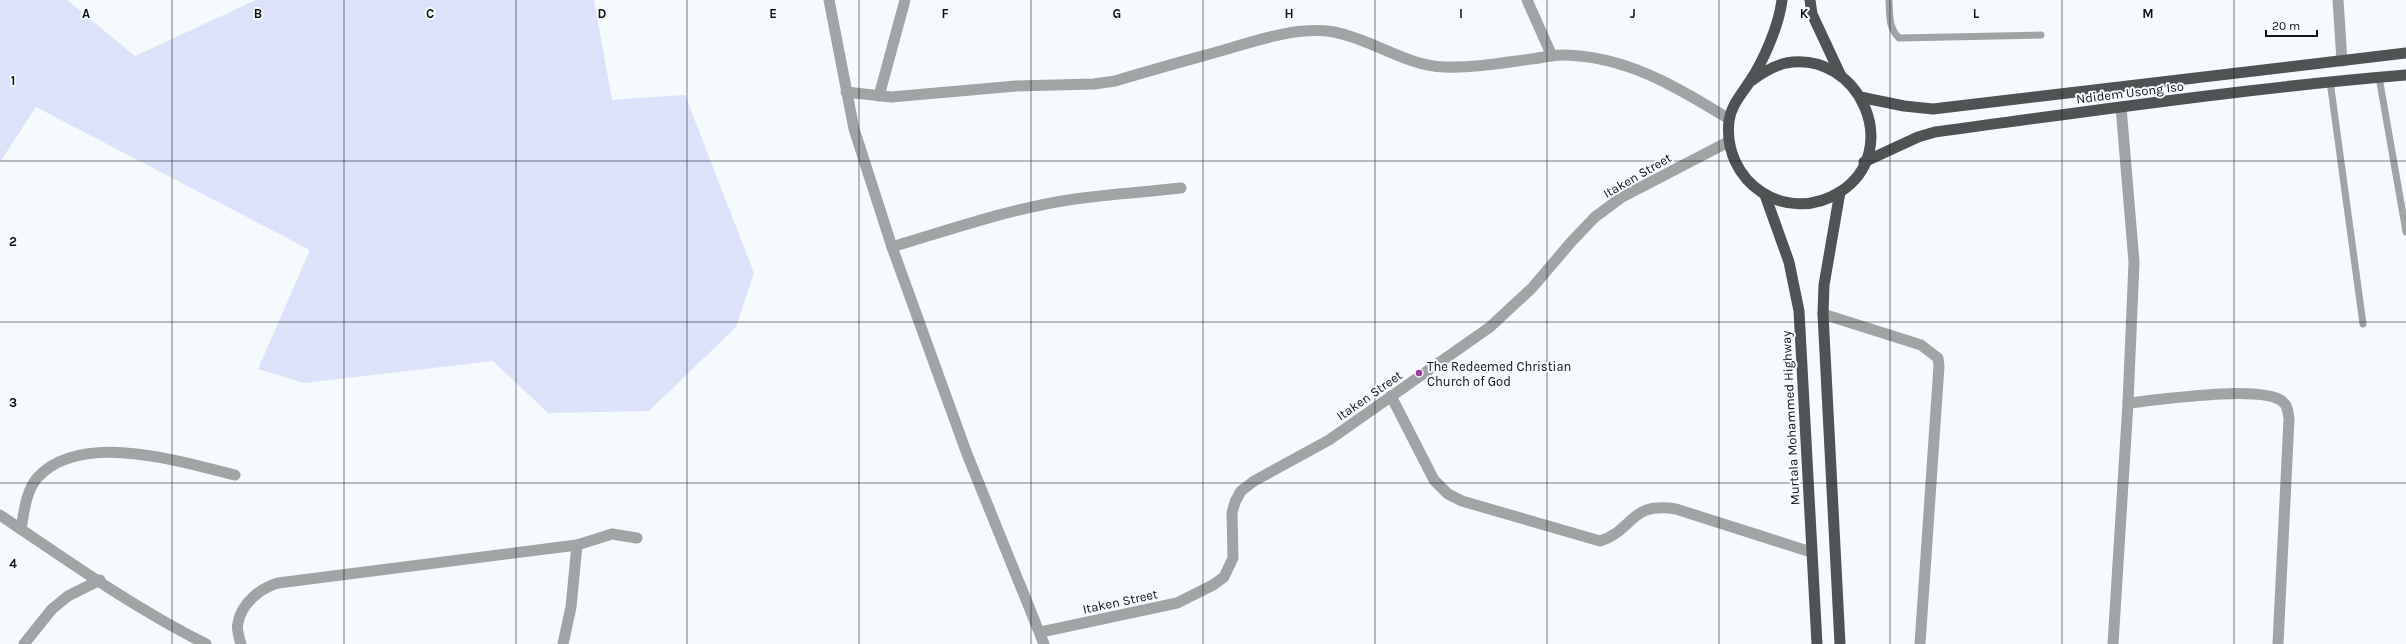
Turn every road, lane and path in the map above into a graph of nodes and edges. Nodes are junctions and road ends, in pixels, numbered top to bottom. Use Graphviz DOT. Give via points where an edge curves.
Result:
graph roads {
  1 [pos="829,0"];
  2 [pos="905,0"];
  3 [pos="1527,0"];
  4 [pos="1782,0"];
  5 [pos="1810,0"];
  6 [pos="1890,0"];
  7 [pos="2338,0"];
  8 [pos="2041,35"];
  9 [pos="2406,53"];
  10 [pos="1552,56"];
  11 [pos="2342,61"];
  12 [pos="2406,74"];
  13 [pos="1842,76"];
  14 [pos="2379,77"];
  15 [pos="1751,81"];
  16 [pos="2330,81"];
  17 [pos="846,92"];
  18 [pos="880,96"];
  19 [pos="1860,97"];
  20 [pos="2122,107"];
  21 [pos="1729,119"];
  22 [pos="1728,142"];
  23 [pos="1864,162"];
  24 [pos="1181,188"];
  25 [pos="1840,192"];
  26 [pos="1765,195"];
  27 [pos="2406,232"];
  28 [pos="892,247"];
  29 [pos="1823,314"];
  30 [pos="2362,324"];
  31 [pos="1391,396"];
  32 [pos="2128,403"];
  33 [pos="235,475"];
  34 [pos="0,515"];
  35 [pos="20,529"];
  36 [pos="637,538"];
  37 [pos="577,546"];
  38 [pos="1811,552"];
  39 [pos="100,580"];
  40 [pos="1040,632"];
  41 [pos="24,644"];
  42 [pos="206,644"];
  43 [pos="241,644"];
  44 [pos="563,644"];
  45 [pos="1044,644"];
  46 [pos="1817,644"];
  47 [pos="1840,644"];
  48 [pos="1920,644"];
  49 [pos="2113,644"];
  50 [pos="2278,644"];
  1 -- 17 [label="street"];
  2 -- 18 [label="street"];
  3 -- 10 [label="street"];
  4 -- 15 [label="highway" via="1780,16"];
  5 -- 13 [label="highway" via="1812,14"];
  6 -- 8 [label="lane" via="1890,24 1892,31 1899,38"];
  7 -- 11 [label="street"];
  9 -- 11 [label="highway, Ndidem Usong Iso"];
  10 -- 18 [label="street" via="1478,66 1443,67 1422,64 1360,38 1333,32 1299,31 1115,81"];
  10 -- 21 [label="street" via="1587,58 1653,75 1673,84"];
  11 -- 19 [label="highway, Ndidem Usong Iso" via="1933,109"];
  12 -- 14 [label="highway, Ndidem Usong Iso"];
  13 -- 15 [label="highway" via="1824,67 1805,62 1785,63 1767,70"];
  13 -- 19 [label="highway"];
  14 -- 16 [label="highway, Ndidem Usong Iso"];
  14 -- 27 [label="lane"];
  15 -- 21 [label="highway" via="1737,98"];
  16 -- 20 [label="highway, Ndidem Usong Iso"];
  16 -- 30 [label="lane"];
  17 -- 18 [label="street"];
  17 -- 28 [label="street" via="854,129"];
  19 -- 23 [label="highway" via="1870,122 1869,149"];
  20 -- 23 [label="highway, Ndidem Usong Iso" via="1935,132 1918,137"];
  20 -- 32 [label="street" via="2134,262"];
  21 -- 22 [label="highway"];
  22 -- 26 [label="highway" via="1734,163 1747,182"];
  22 -- 31 [label="street, Itaken Street" via="1616,201 1595,217 1532,288 1490,327"];
  23 -- 25 [label="highway" via="1854,179"];
  24 -- 28 [label="street" via="1075,199 1030,207"];
  25 -- 26 [label="highway" via="1816,202 1789,204"];
  25 -- 29 [label="highway" via="1824,285"];
  26 -- 38 [label="highway, Murtala Mohammed Highway" via="1789,262 1799,311"];
  28 -- 40 [label="street" via="967,454"];
  29 -- 47 [label="highway"];
  29 -- 48 [label="street" via="1921,345 1938,358"];
  31 -- 38 [label="street" via="1434,480 1448,494 1462,501 1600,541 1609,538 1634,516 1648,508 1676,509"];
  31 -- 40 [label="street, Itaken Street" via="1330,440 1254,481 1241,491 1232,513 1233,558 1224,577 1213,585 1176,603"];
  32 -- 49 [label="street"];
  32 -- 50 [label="street" via="2212,395 2262,394 2283,402 2287,408 2289,419"];
  33 -- 35 [label="street" via="164,457 123,452 97,452 74,457 51,467 38,477 31,488"];
  34 -- 35 [label="street"];
  35 -- 39 [label="street"];
  36 -- 37 [label="street" via="612,534"];
  37 -- 43 [label="street" via="272,584 252,598 240,614 237,624"];
  37 -- 44 [label="street" via="570,613"];
  38 -- 46 [label="highway, Murtala Mohammed Highway"];
  39 -- 41 [label="street" via="68,596 52,609"];
  39 -- 42 [label="street"];
  40 -- 45 [label="street"];
}
